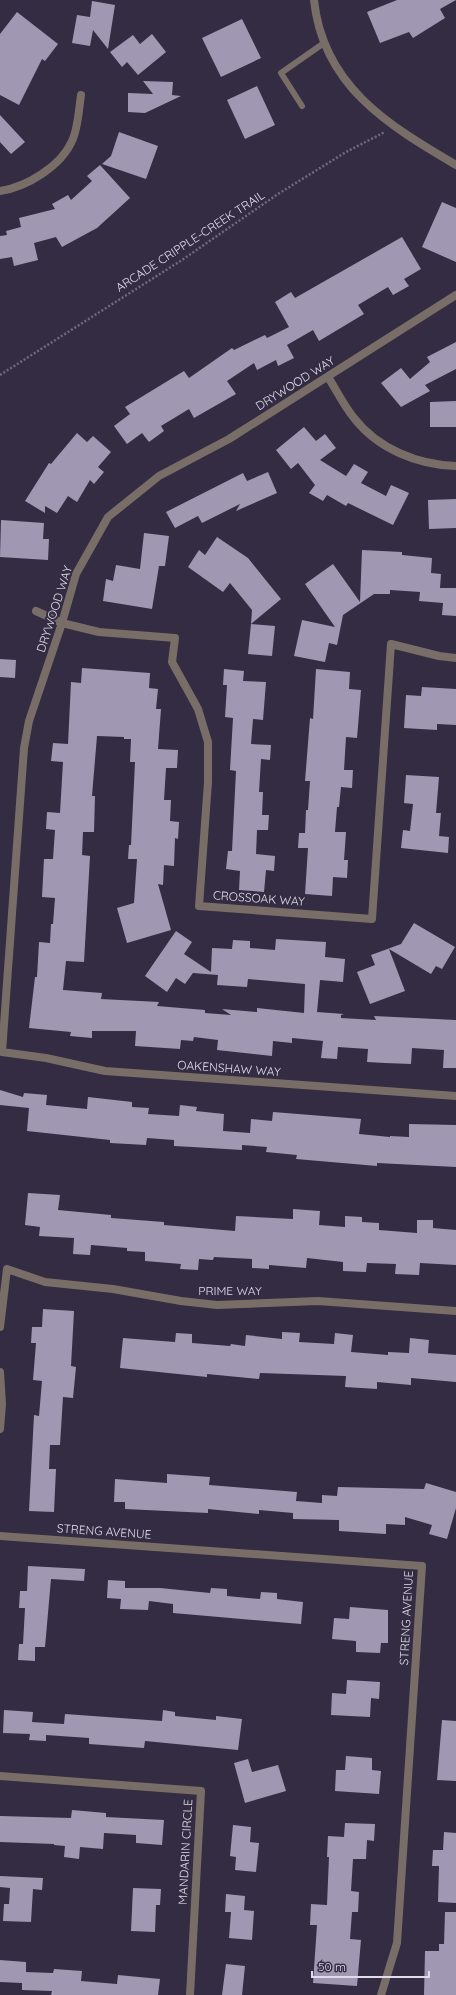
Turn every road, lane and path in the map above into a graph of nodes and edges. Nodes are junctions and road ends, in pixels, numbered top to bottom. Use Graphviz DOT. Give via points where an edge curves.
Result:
graph roads {
  1 [pos="314,0"];
  2 [pos="324,43"];
  3 [pos="81,95"];
  4 [pos="302,106"];
  5 [pos="394,127"];
  6 [pos="456,165"];
  7 [pos="0,191"];
  8 [pos="456,295"];
  9 [pos="0,375"];
  10 [pos="328,377"];
  11 [pos="456,466"];
  12 [pos="36,611"];
  13 [pos="62,624"];
  14 [pos="456,658"];
  15 [pos="2,1052"];
  16 [pos="456,1096"];
  17 [pos="456,1311"];
  18 [pos="0,1327"];
  19 [pos="0,1372"];
  20 [pos="0,1429"];
  21 [pos="0,1536"];
  22 [pos="0,1776"];
  23 [pos="190,1995"];
  24 [pos="381,1995"];
  1 -- 2 [label="street"];
  2 -- 4 [label="lane" via="281,73"];
  2 -- 5 [label="street" via="349,86 369,108"];
  3 -- 7 [label="street" via="73,140 56,162 22,184"];
  5 -- 6 [label="street"];
  5 -- 9 [label="path, ARCADE CRIPPLE-CREEK TRAIL" via="346,152 278,194 182,260"];
  8 -- 10 [label="street, DRYWOOD WAY"];
  10 -- 11 [label="street" via="354,418 372,437 411,458"];
  10 -- 13 [label="street, DRYWOOD WAY" via="229,439 159,476 108,517 76,574"];
  12 -- 13 [label="street, CROSSOAK WAY"];
  13 -- 14 [label="street, CROSSOAK WAY" via="99,632 175,638 172,662 198,709 208,742 208,782 199,906 372,919 391,644"];
  13 -- 15 [label="street, DRYWOOD WAY" via="29,721 24,748"];
  15 -- 16 [label="street, OAKENSHAW WAY" via="46,1058 104,1071"];
  17 -- 18 [label="street, PRIME WAY" via="318,1301 217,1305 113,1289 45,1282 6,1269"];
  19 -- 20 [label="street"];
  21 -- 24 [label="street, STRENG AVENUE" via="422,1566 397,1943"];
  22 -- 23 [label="street, MANDARIN CIRCLE" via="201,1791"];
}
